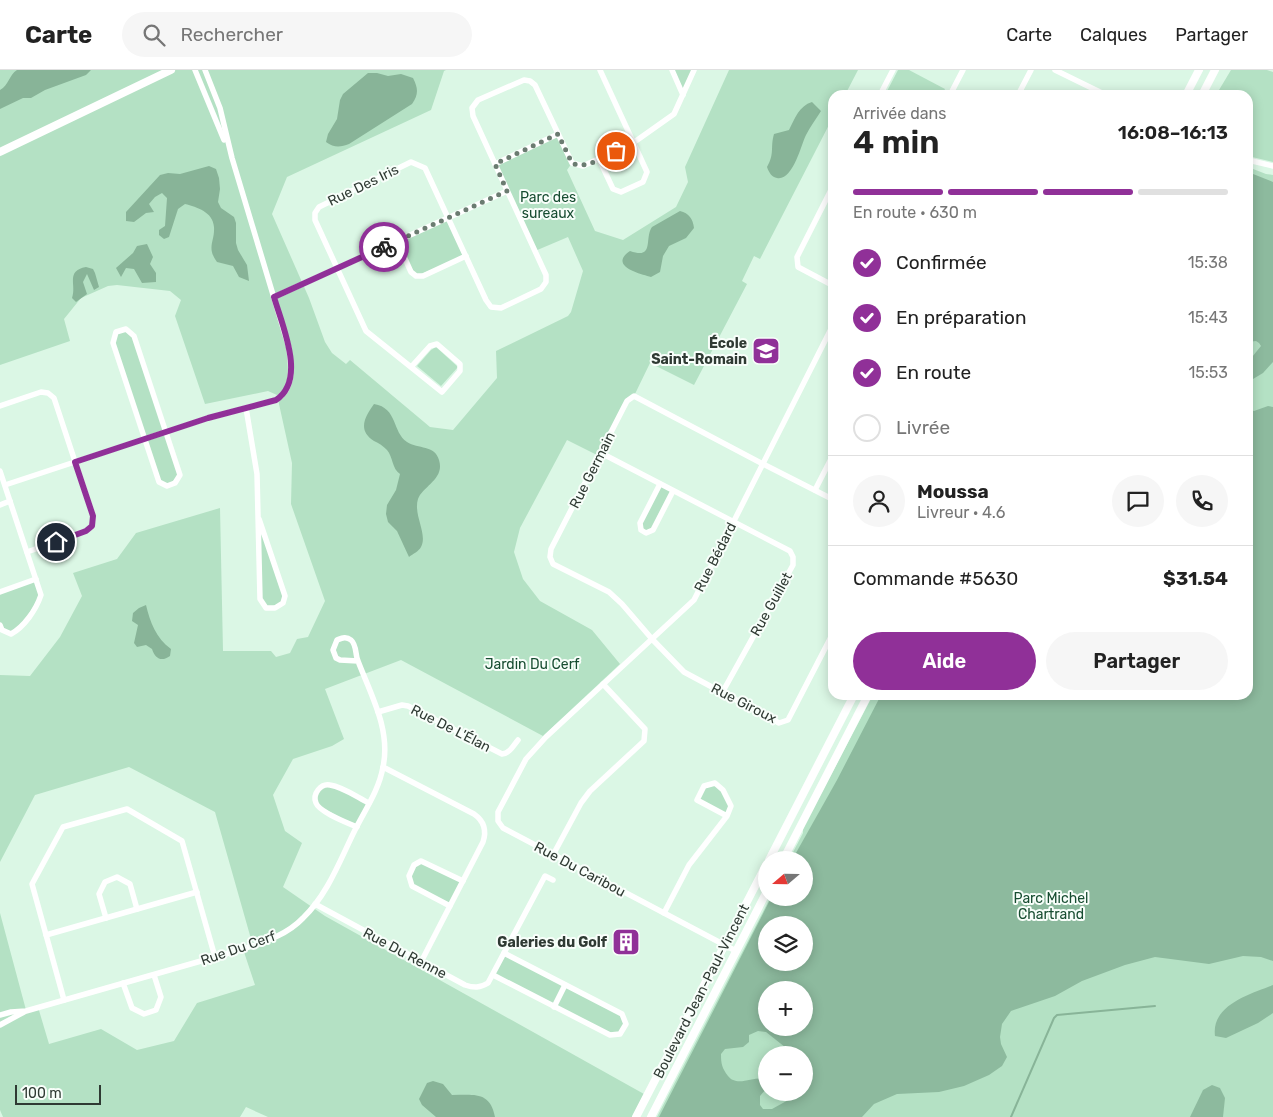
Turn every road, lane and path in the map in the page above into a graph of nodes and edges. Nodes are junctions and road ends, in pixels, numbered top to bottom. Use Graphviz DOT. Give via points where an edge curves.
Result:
graph roads {
  1 [pos="172,70"];
  2 [pos="196,70"];
  3 [pos="205,70"];
  4 [pos="600,70"];
  5 [pos="672,70"];
  6 [pos="694,70"];
  7 [pos="892,70"];
  8 [pos="963,70"];
  9 [pos="1031,70"];
  10 [pos="1055,70"];
  11 [pos="1199,70"];
  12 [pos="1215,70"];
  13 [pos="882,90"];
  14 [pos="953,90"];
  15 [pos="1021,90"];
  16 [pos="1096,90"];
  17 [pos="1189,90"];
  18 [pos="1205,90"];
  19 [pos="683,95"];
  20 [pos="558,134"];
  21 [pos="633,143"];
  22 [pos="0,152"];
  23 [pos="232,158"];
  24 [pos="599,159"];
  25 [pos="1253,161"];
  26 [pos="495,164"];
  27 [pos="1273,166"];
  28 [pos="507,191"];
  29 [pos="828,196"];
  30 [pos="448,218"];
  31 [pos="397,241"];
  32 [pos="466,256"];
  33 [pos="337,268"];
  34 [pos="828,283"];
  35 [pos="274,297"];
  36 [pos="828,335"];
  37 [pos="412,366"];
  38 [pos="0,406"];
  39 [pos="246,408"];
  40 [pos="166,432"];
  41 [pos="145,439"];
  42 [pos="600,453"];
  43 [pos="75,462"];
  44 [pos="762,464"];
  45 [pos="828,465"];
  46 [pos="0,471"];
  47 [pos="660,484"];
  48 [pos="5,485"];
  49 [pos="815,490"];
  50 [pos="674,491"];
  51 [pos="828,497"];
  52 [pos="10,501"];
  53 [pos="0,504"];
  54 [pos="259,519"];
  55 [pos="733,522"];
  56 [pos="26,552"];
  57 [pos="36,579"];
  58 [pos="0,592"];
  59 [pos="0,625"];
  60 [pos="652,639"];
  61 [pos="828,643"];
  62 [pos="358,661"];
  63 [pos="603,684"];
  64 [pos="722,693"];
  65 [pos="851,700"];
  66 [pos="865,700"];
  67 [pos="378,712"];
  68 [pos="518,740"];
  69 [pos="383,767"];
  70 [pos="369,803"];
  71 [pos="727,816"];
  72 [pos="498,821"];
  73 [pos="357,827"];
  74 [pos="774,851"];
  75 [pos="788,851"];
  76 [pos="553,855"];
  77 [pos="553,880"];
  78 [pos="758,880"];
  79 [pos="463,881"];
  80 [pos="196,892"];
  81 [pos="315,904"];
  82 [pos="450,906"];
  83 [pos="759,906"];
  84 [pos="137,909"];
  85 [pos="664,913"];
  86 [pos="106,918"];
  87 [pos="46,935"];
  88 [pos="725,945"];
  89 [pos="736,951"];
  90 [pos="504,953"];
  91 [pos="215,957"];
  92 [pos="421,962"];
  93 [pos="154,975"];
  94 [pos="492,975"];
  95 [pos="123,983"];
  96 [pos="565,985"];
  97 [pos="64,1000"];
  98 [pos="554,1007"];
  99 [pos="26,1011"];
  100 [pos="0,1015"];
  101 [pos="0,1025"];
  102 [pos="636,1117"];
  103 [pos="651,1117"];
  1 -- 22 [label="street"];
  2 -- 23 [label="street"];
  3 -- 23 [label="street" via="220,108"];
  4 -- 21 [label="street"];
  5 -- 19 [label="street"];
  6 -- 19 [label="street"];
  7 -- 13 [label="street"];
  8 -- 14 [label="street"];
  9 -- 15 [label="street"];
  10 -- 16 [label="street"];
  11 -- 17 [label="street"];
  12 -- 18 [label="street"];
  19 -- 21 [label="street" via="674,114"];
  20 -- 24 [label="street" via="572,163 583,166"];
  20 -- 26 [label="street"];
  20 -- 26 [label="street" via="535,85 530,81 524,80 478,100 472,108 473,116"];
  21 -- 24 [label="street"];
  21 -- 24 [label="street" via="647,172 643,182 621,192 612,189"];
  23 -- 35 [label="street"];
  25 -- 27 [label="street"];
  26 -- 28 [label="street"];
  28 -- 30 [label="street"];
  28 -- 32 [label="street, Rue Des Iris" via="546,275 546,282 541,289 501,308 491,307"];
  29 -- 34 [label="street" via="796,263"];
  30 -- 31 [label="street"];
  30 -- 32 [label="street, Rue Des Iris"];
  30 -- 33 [label="street, Rue Des Iris" via="426,168 411,162 319,206 315,220"];
  31 -- 32 [label="street" via="416,276"];
  31 -- 33 [label="street"];
  33 -- 35 [label="street"];
  33 -- 37 [label="street, Rue Des Iris" via="366,331"];
  35 -- 39 [label="street" via="289,348 289,386 276,400"];
  36 -- 44 [label="street, Rue Bédard"];
  37 -- 37 [label="street, Rue Des Iris" via="442,392 460,371 460,364 437,344 430,346"];
  38 -- 43 [label="street" via="41,392 48,393 54,398"];
  39 -- 40 [label="street"];
  39 -- 54 [label="street" via="257,474"];
  40 -- 41 [label="street"];
  40 -- 41 [label="street" via="180,475 175,483 167,486 159,482"];
  40 -- 41 [label="street" via="134,336 126,329 116,332 113,342"];
  41 -- 43 [label="street"];
  42 -- 44 [label="street, Rue Germain" via="627,401 634,396"];
  42 -- 47 [label="street, Rue Guillet"];
  42 -- 60 [label="street, Rue Germain" via="550,557 553,564 609,592"];
  43 -- 48 [label="street"];
  43 -- 56 [label="street" via="93,516 92,526"];
  44 -- 49 [label="street"];
  44 -- 55 [label="street, Rue Bédard"];
  45 -- 49 [label="street"];
  46 -- 48 [label="street"];
  47 -- 50 [label="street, Rue Guillet"];
  47 -- 50 [label="street" via="640,523 641,530 646,533 653,530"];
  48 -- 52 [label="street"];
  49 -- 51 [label="street"];
  50 -- 55 [label="street, Rue Guillet"];
  52 -- 53 [label="street"];
  52 -- 56 [label="street"];
  54 -- 54 [label="street" via="260,599 266,608 276,608 283,604 285,596"];
  55 -- 60 [label="street, Rue Bédard" via="694,600"];
  55 -- 64 [label="street, Rue Guillet" via="790,551 794,557"];
  56 -- 57 [label="street"];
  57 -- 58 [label="street"];
  57 -- 59 [label="street" via="41,595 20,629 11,634 2,630"];
  60 -- 63 [label="street, Rue Bédard"];
  60 -- 64 [label="street, Rue Giroux" via="684,672"];
  61 -- 64 [label="street, Rue Giroux" via="788,720 779,723"];
  62 -- 62 [label="street, Rue Du Cerf" via="351,640 337,640 333,650 336,658"];
  62 -- 67 [label="street, Rue Du Cerf"];
  63 -- 72 [label="street, Rue Bédard" via="526,759 498,812"];
  63 -- 76 [label="street" via="645,729 644,740 580,803"];
  65 -- 74 [label="street"];
  66 -- 75 [label="street"];
  67 -- 68 [label="street, Rue De L'Élan" via="408,706 502,754 510,751"];
  67 -- 69 [label="street, Rue Du Cerf" via="383,732"];
  69 -- 70 [label="street, Rue Du Cerf"];
  69 -- 79 [label="street" via="481,819 486,835"];
  70 -- 73 [label="street, Rue Du Cerf"];
  70 -- 73 [label="street" via="327,784 320,787 315,796 321,809"];
  71 -- 71 [label="street" via="731,806 723,790 715,783 704,786 697,800"];
  71 -- 85 [label="street" via="689,865"];
  72 -- 76 [label="street, Rue Du Caribou" via="503,828"];
  73 -- 81 [label="street, Rue Du Cerf"];
  76 -- 85 [label="street, Rue Du Caribou"];
  77 -- 90 [label="street, Rue Du Renne" via="545,876"];
  78 -- 88 [label="street, Boulevard Jean-Paul-Vincent"];
  79 -- 82 [label="street"];
  79 -- 82 [label="street" via="421,861 414,865 409,876 412,886"];
  80 -- 84 [label="street"];
  80 -- 87 [label="street" via="182,841 127,809 63,827 32,884"];
  80 -- 91 [label="street"];
  81 -- 91 [label="street, Rue Du Cerf" via="303,919 276,937"];
  81 -- 92 [label="street, Rue Du Renne"];
  82 -- 92 [label="street"];
  83 -- 89 [label="street, Boulevard Jean-Paul-Vincent"];
  84 -- 86 [label="street"];
  84 -- 86 [label="street" via="130,884 116,877 105,882 99,894"];
  85 -- 88 [label="street, Rue Du Caribou"];
  86 -- 87 [label="street"];
  87 -- 97 [label="street"];
  88 -- 89 [label="street, Rue Du Caribou"];
  88 -- 102 [label="street, Boulevard Jean-Paul-Vincent"];
  89 -- 103 [label="street, Boulevard Jean-Paul-Vincent"];
  90 -- 94 [label="street, Rue Du Renne"];
  90 -- 96 [label="street"];
  91 -- 93 [label="street, Rue Du Cerf"];
  92 -- 94 [label="street, Rue Du Renne" via="474,988 488,983"];
  93 -- 95 [label="street, Rue Du Cerf"];
  93 -- 95 [label="street" via="161,997 156,1010 144,1014 132,1008"];
  94 -- 98 [label="street"];
  95 -- 97 [label="street, Rue Du Cerf"];
  96 -- 98 [label="street"];
  96 -- 98 [label="street" via="622,1014 626,1024 620,1034 610,1035"];
  97 -- 99 [label="street, Rue Du Cerf"];
  99 -- 100 [label="street, Rue Du Cerf"];
  99 -- 101 [label="street, Rue Du Cerf"];
}
